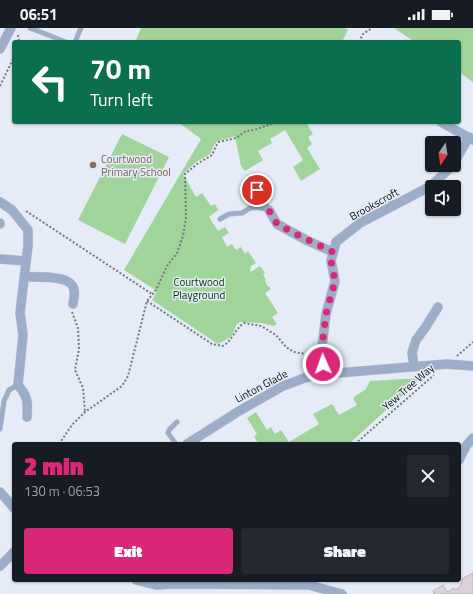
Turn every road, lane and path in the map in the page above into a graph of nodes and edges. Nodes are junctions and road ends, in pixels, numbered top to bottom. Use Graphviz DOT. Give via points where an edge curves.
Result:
graph roads {
  1 [pos="11,28"];
  2 [pos="30,28"];
  3 [pos="81,28"];
  4 [pos="372,28"];
  5 [pos="61,40"];
  6 [pos="76,40"];
  7 [pos="360,40"];
  8 [pos="0,49"];
  9 [pos="12,61"];
  10 [pos="0,86"];
  11 [pos="271,124"];
  12 [pos="445,124"];
  13 [pos="471,138"];
  14 [pos="461,152"];
  15 [pos="445,172"];
  16 [pos="257,190"];
  17 [pos="389,198"];
  18 [pos="0,202"];
  19 [pos="394,207"];
  20 [pos="24,209"];
  21 [pos="269,210"];
  22 [pos="220,219"];
  23 [pos="333,252"];
  24 [pos="0,259"];
  25 [pos="26,261"];
  26 [pos="24,277"];
  27 [pos="152,294"];
  28 [pos="147,301"];
  29 [pos="73,304"];
  30 [pos="438,307"];
  31 [pos="473,342"];
  32 [pos="321,355"];
  33 [pos="447,364"];
  34 [pos="414,366"];
  35 [pos="473,366"];
  36 [pos="325,373"];
  37 [pos="18,384"];
  38 [pos="85,412"];
  39 [pos="27,417"];
  40 [pos="177,422"];
  41 [pos="0,429"];
  42 [pos="473,438"];
  43 [pos="60,442"];
  44 [pos="175,442"];
  45 [pos="190,442"];
  46 [pos="357,442"];
  47 [pos="461,456"];
  48 [pos="0,492"];
  49 [pos="12,506"];
  50 [pos="12,554"];
  51 [pos="0,566"];
  52 [pos="140,582"];
  53 [pos="155,589"];
  54 [pos="342,594"];
  1 -- 8 [label="street"];
  2 -- 5 [label="lane"];
  3 -- 6 [label="lane"];
  4 -- 7 [label="path" via="363,34"];
  9 -- 10 [label="path"];
  11 -- 27 [label="path" via="219,142 212,155 185,174 186,218 183,236 177,253"];
  12 -- 13 [label="street, Brookscroft"];
  13 -- 14 [label="street, Brookscroft"];
  15 -- 19 [label="street, Brookscroft" via="431,186"];
  16 -- 21 [label="lane"];
  17 -- 19 [label="lane"];
  18 -- 25 [label="street" via="12,210 28,230"];
  19 -- 23 [label="street, Brookscroft" via="360,223 336,242"];
  20 -- 27 [label="path"];
  21 -- 22 [label="lane" via="250,208"];
  21 -- 23 [label="street" via="277,224"];
  23 -- 32 [label="street" via="331,261 335,281 326,314"];
  24 -- 25 [label="street"];
  25 -- 26 [label="street"];
  26 -- 29 [label="street" via="66,280 73,286"];
  26 -- 37 [label="street" via="20,314 23,335"];
  27 -- 28 [label="path"];
  28 -- 32 [label="path" via="212,344 224,346 244,323 261,326 276,334 286,347 294,352"];
  28 -- 38 [label="path" via="128,376 122,386"];
  29 -- 38 [label="path" via="72,313 78,328 79,348 75,370 83,388"];
  30 -- 34 [label="street" via="416,340 412,353"];
  31 -- 33 [label="path, Yew Tree Way"];
  32 -- 36 [label="street"];
  33 -- 34 [label="street, Linton Glade"];
  33 -- 35 [label="street, Linton Glade"];
  33 -- 46 [label="path, Yew Tree Way"];
  34 -- 36 [label="street, Linton Glade"];
  36 -- 45 [label="street, Linton Glade" via="282,386"];
  37 -- 39 [label="street" via="28,401"];
  37 -- 41 [label="lane" via="9,390 4,402"];
  38 -- 43 [label="path"];
  40 -- 44 [label="lane" via="168,433"];
  42 -- 47 [label="street"];
  48 -- 49 [label="street"];
  50 -- 51 [label="street"];
  52 -- 53 [label="street"];
  53 -- 54 [label="street" via="173,584 309,585"];
}
